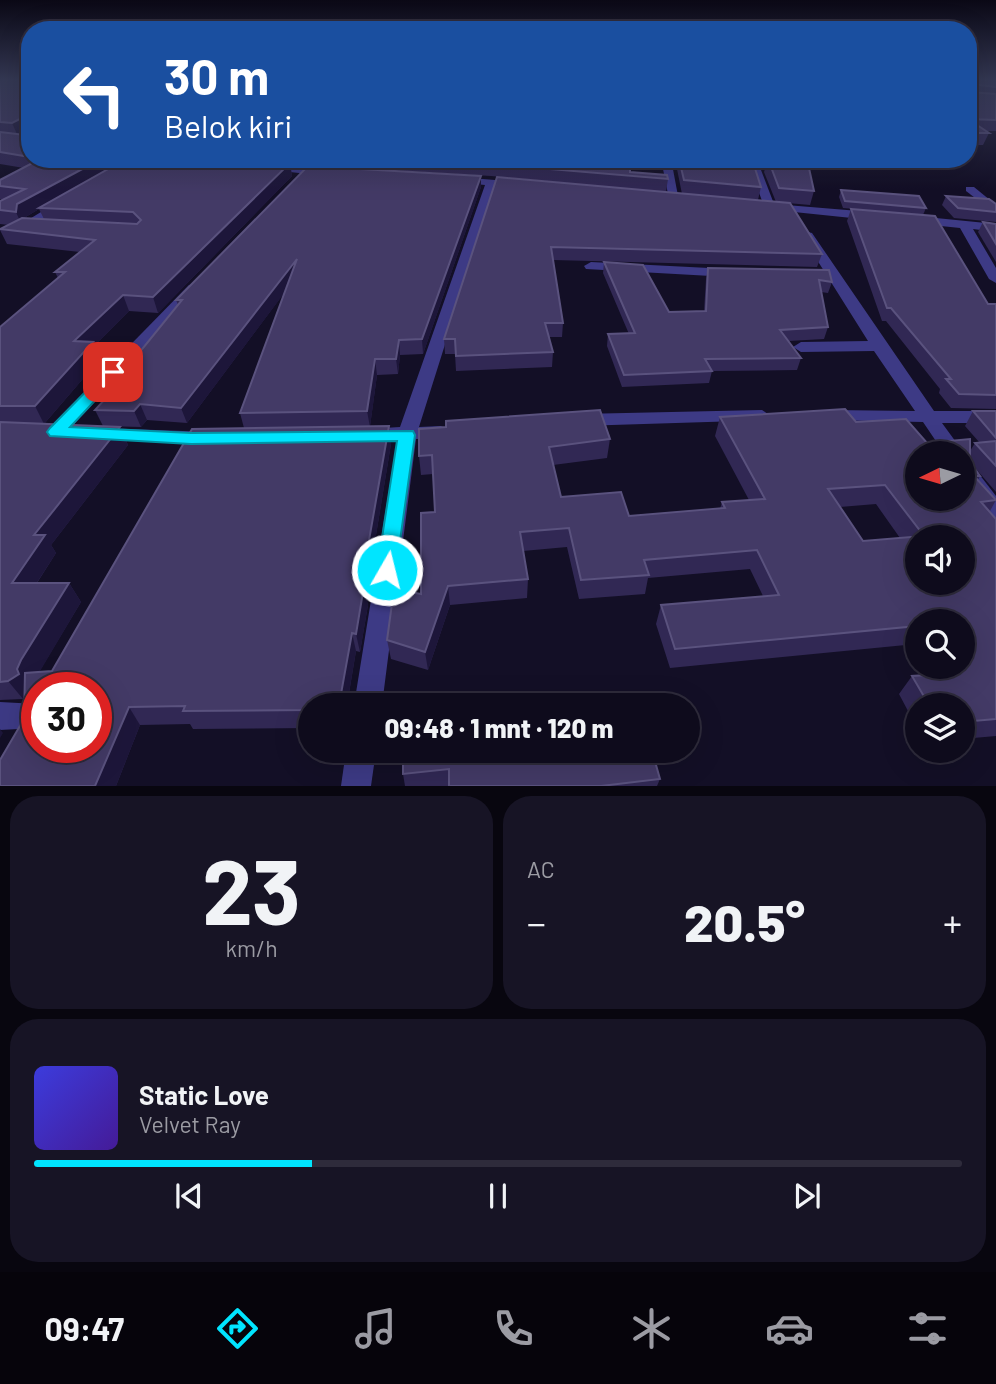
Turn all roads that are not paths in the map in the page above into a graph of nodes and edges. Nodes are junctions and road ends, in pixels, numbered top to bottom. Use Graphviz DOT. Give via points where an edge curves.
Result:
graph roads {
  1 [pos="264,168"];
  2 [pos="668,168"];
  3 [pos="755,168"];
  4 [pos="345,174"];
  5 [pos="451,180"];
  6 [pos="491,182"];
  7 [pos="530,186"];
  8 [pos="970,189"];
  9 [pos="76,196"];
  10 [pos="662,198"];
  11 [pos="675,199"];
  12 [pos="688,200"];
  13 [pos="755,206"];
  14 [pos="769,207"];
  15 [pos="792,209"];
  16 [pos="996,211"];
  17 [pos="885,218"];
  18 [pos="898,219"];
  19 [pos="964,225"];
  20 [pos="58,228"];
  21 [pos="996,228"];
  22 [pos="591,265"];
  23 [pos="209,272"];
  24 [pos="744,274"];
  25 [pos="996,279"];
  26 [pos="879,346"];
  27 [pos="801,347"];
  28 [pos="926,415"];
  29 [pos="788,416"];
  30 [pos="816,416"];
  31 [pos="996,417"];
  32 [pos="562,421"];
  33 [pos="459,430"];
  34 [pos="407,435"];
  35 [pos="353,436"];
  36 [pos="191,438"];
  37 [pos="231,438"];
  38 [pos="945,441"];
  39 [pos="177,462"];
  40 [pos="975,484"];
  41 [pos="996,512"];
  42 [pos="370,693"];
  43 [pos="0,716"];
  44 [pos="21,719"];
  45 [pos="359,763"];
  46 [pos="356,786"];
  1 -- 4 [label="street" via="301,177"];
  2 -- 11 [label="street"];
  3 -- 14 [label="street"];
  5 -- 6 [label="street"];
  6 -- 7 [label="street"];
  6 -- 34 [label="street"];
  8 -- 16 [label="street"];
  9 -- 20 [label="street" via="29,223"];
  10 -- 11 [label="street"];
  11 -- 12 [label="street"];
  13 -- 14 [label="street"];
  14 -- 15 [label="street"];
  15 -- 17 [label="street"];
  15 -- 26 [label="street" via="825,274"];
  18 -- 19 [label="street"];
  19 -- 21 [label="street"];
  19 -- 25 [label="street"];
  22 -- 24 [label="street"];
  23 -- 36 [label="street" via="49,432"];
  26 -- 27 [label="street"];
  26 -- 28 [label="street"];
  28 -- 30 [label="street"];
  28 -- 31 [label="street"];
  28 -- 38 [label="street"];
  29 -- 32 [label="street"];
  33 -- 34 [label="street"];
  34 -- 35 [label="street"];
  34 -- 42 [label="street"];
  36 -- 37 [label="street"];
  36 -- 39 [label="street"];
  40 -- 41 [label="street"];
  43 -- 44 [label="street"];
  45 -- 46 [label="street"];
}
